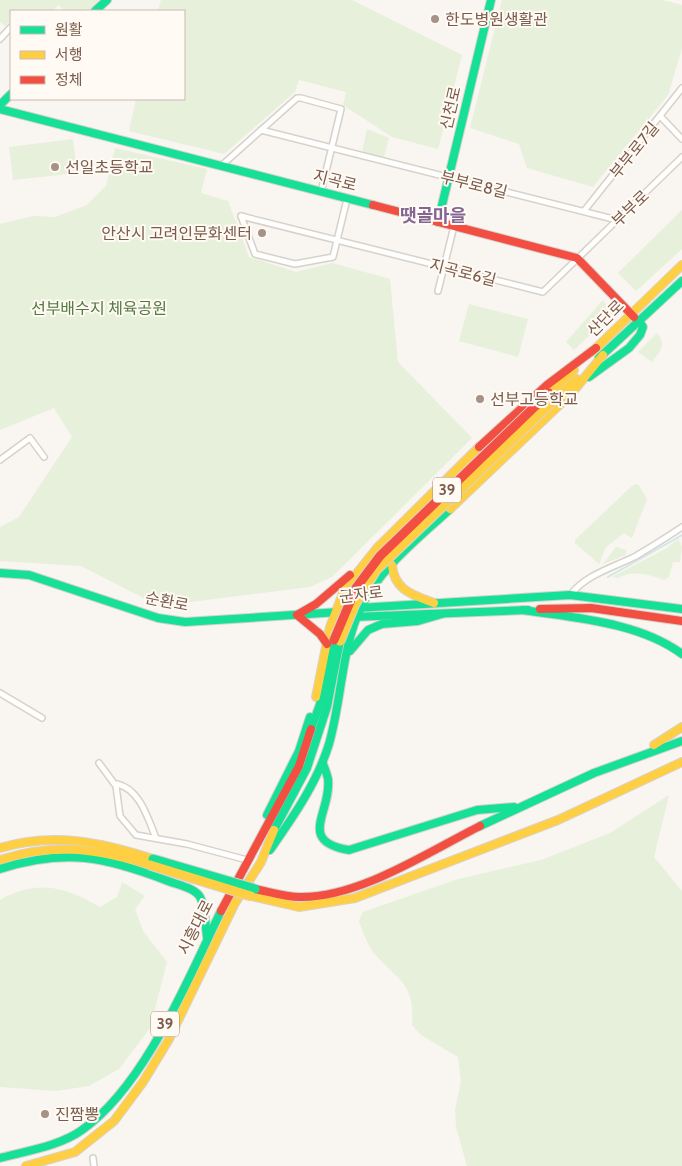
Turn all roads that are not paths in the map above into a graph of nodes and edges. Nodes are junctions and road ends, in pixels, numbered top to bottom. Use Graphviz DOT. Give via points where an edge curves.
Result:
graph roads {
  1 [pos="107,0"];
  2 [pos="491,0"];
  3 [pos="96,10"];
  4 [pos="10,28"];
  5 [pos="0,39"];
  6 [pos="682,88"];
  7 [pos="10,95"];
  8 [pos="0,105"];
  9 [pos="0,109"];
  10 [pos="661,117"];
  11 [pos="261,130"];
  12 [pos="682,140"];
  13 [pos="331,148"];
  14 [pos="682,157"];
  15 [pos="221,166"];
  16 [pos="449,177"];
  17 [pos="321,192"];
  18 [pos="348,199"];
  19 [pos="584,211"];
  20 [pos="617,220"];
  21 [pos="438,222"];
  22 [pos="454,226"];
  23 [pos="337,240"];
  24 [pos="577,258"];
  25 [pos="682,266"];
  26 [pos="444,267"];
  27 [pos="682,281"];
  28 [pos="438,290"];
  29 [pos="631,313"];
  30 [pos="639,321"];
  31 [pos="599,352"];
  32 [pos="571,394"];
  33 [pos="44,457"];
  34 [pos="0,460"];
  35 [pos="682,527"];
  36 [pos="362,563"];
  37 [pos="392,565"];
  38 [pos="0,573"];
  39 [pos="354,574"];
  40 [pos="374,587"];
  41 [pos="570,595"];
  42 [pos="434,603"];
  43 [pos="385,606"];
  44 [pos="362,608"];
  45 [pos="682,609"];
  46 [pos="523,610"];
  47 [pos="334,613"];
  48 [pos="442,614"];
  49 [pos="297,615"];
  50 [pos="386,617"];
  51 [pos="358,618"];
  52 [pos="682,621"];
  53 [pos="334,642"];
  54 [pos="348,652"];
  55 [pos="682,654"];
  56 [pos="0,693"];
  57 [pos="42,718"];
  58 [pos="682,727"];
  59 [pos="682,741"];
  60 [pos="642,753"];
  61 [pos="682,762"];
  62 [pos="99,763"];
  63 [pos="323,764"];
  64 [pos="117,784"];
  65 [pos="520,807"];
  66 [pos="270,829"];
  67 [pos="156,838"];
  68 [pos="0,848"];
  69 [pos="254,848"];
  70 [pos="0,860"];
  71 [pos="247,860"];
  72 [pos="151,862"];
  73 [pos="261,862"];
  74 [pos="0,869"];
  75 [pos="253,893"];
  76 [pos="207,937"];
  77 [pos="0,1158"];
  78 [pos="93,1158"];
  79 [pos="26,1166"];
  80 [pos="94,1166"];
  1 -- 3 [label="main road"];
  2 -- 16 [label="main road, 신천로"];
  4 -- 5 [label="street"];
  6 -- 10 [label="street, 부부로7길"];
  7 -- 8 [label="main road"];
  9 -- 15 [label="main road, 지곡로"];
  10 -- 12 [label="street"];
  10 -- 19 [label="street, 부부로7길"];
  11 -- 13 [label="street, 부부로8길"];
  11 -- 13 [label="street" via="297,98 341,109"];
  11 -- 15 [label="street"];
  13 -- 16 [label="street, 부부로8길"];
  13 -- 17 [label="street"];
  14 -- 20 [label="street, 부부로"];
  15 -- 17 [label="main road, 지곡로"];
  16 -- 19 [label="street, 부부로8길"];
  16 -- 21 [label="main road, 신천로"];
  17 -- 18 [label="main road, 지곡로"];
  18 -- 21 [label="main road, 지곡로"];
  18 -- 23 [label="street"];
  19 -- 20 [label="street, 부부로8길"];
  20 -- 24 [label="street, 부부로"];
  21 -- 22 [label="main road, 지곡로"];
  22 -- 24 [label="main road, 지곡로"];
  22 -- 26 [label="street"];
  23 -- 23 [label="street, 지곡로6길" via="241,216 255,254 295,264 333,257"];
  23 -- 26 [label="street, 지곡로6길"];
  24 -- 26 [label="street, 지곡로6길" via="543,292"];
  24 -- 29 [label="main road"];
  25 -- 29 [label="main road, 산단로 / 39"];
  26 -- 28 [label="street"];
  27 -- 30 [label="main road, 산단로 / 39"];
  29 -- 30 [label="main road"];
  29 -- 31 [label="main road, 산단로 / 39"];
  30 -- 31 [label="main road, 산단로 / 39"];
  30 -- 32 [label="main road" via="643,327 642,334 632,345"];
  31 -- 32 [label="main road"];
  31 -- 36 [label="main road" via="555,378"];
  31 -- 53 [label="main road, 산단로 / 39, bridge" via="389,556 354,595"];
  32 -- 37 [label="main road"];
  33 -- 34 [label="street" via="30,438"];
  35 -- 41 [label="street" via="636,556 590,577"];
  36 -- 39 [label="main road"];
  36 -- 49 [label="main road" via="316,604"];
  37 -- 40 [label="main road"];
  37 -- 42 [label="main road" via="393,579 398,586 411,595"];
  38 -- 49 [label="main road, 순환로" via="29,576 158,618 185,622"];
  39 -- 40 [label="main road" via="352,585 359,592 368,592"];
  39 -- 47 [label="main road"];
  40 -- 44 [label="main road"];
  41 -- 42 [label="main road, 군자로"];
  41 -- 45 [label="main road, 군자로"];
  42 -- 43 [label="main road, 군자로"];
  43 -- 44 [label="main road, 군자로"];
  43 -- 50 [label="main road" via="380,612"];
  44 -- 47 [label="main road, 군자로"];
  44 -- 51 [label="main road"];
  46 -- 48 [label="main road, 군자로"];
  46 -- 52 [label="main road, 군자로" via="591,608"];
  46 -- 55 [label="main road" via="648,636"];
  47 -- 49 [label="main road, 순환로"];
  47 -- 51 [label="main road, 군자로"];
  47 -- 53 [label="main road"];
  48 -- 50 [label="main road, 군자로"];
  48 -- 54 [label="main road" via="418,621 382,624 368,630"];
  49 -- 53 [label="main road"];
  50 -- 51 [label="main road, 군자로"];
  51 -- 54 [label="main road"];
  53 -- 54 [label="main road" via="333,637 344,639"];
  53 -- 66 [label="main road, 시흥대로 / 39" via="327,707 316,745 303,776"];
  53 -- 69 [label="main road" via="299,750 258,831"];
  54 -- 63 [label="main road"];
  56 -- 57 [label="street"];
  58 -- 60 [label="main road"];
  59 -- 60 [label="main road"];
  60 -- 65 [label="main road"];
  61 -- 75 [label="main road" via="558,820 355,898 299,907"];
  62 -- 67 [label="street" via="116,786 120,816 136,835"];
  63 -- 65 [label="main road" via="328,780 319,830 323,841 333,849 349,850 477,810"];
  63 -- 73 [label="main road"];
  64 -- 67 [label="street" via="125,786 138,799"];
  65 -- 75 [label="main road" via="382,874 340,890 306,898"];
  66 -- 69 [label="main road, 시흥대로 / 39"];
  66 -- 73 [label="main road, 시흥대로 / 39"];
  67 -- 71 [label="street"];
  68 -- 72 [label="main road" via="33,839 64,838 91,841"];
  69 -- 71 [label="main road, 시흥대로 / 39"];
  70 -- 72 [label="main road" via="33,849 64,847"];
  71 -- 76 [label="main road, 시흥대로 / 39"];
  72 -- 75 [label="main road, bridge"];
  73 -- 79 [label="main road, 시흥대로 / 39" via="235,903 168,1041 114,1121 75,1152"];
  74 -- 76 [label="main road" via="42,858 88,857 108,861 194,891 201,898"];
  76 -- 77 [label="main road, 시흥대로 / 39" via="169,1019 105,1111 74,1134 54,1143"];
  78 -- 80 [label="street"];
}
